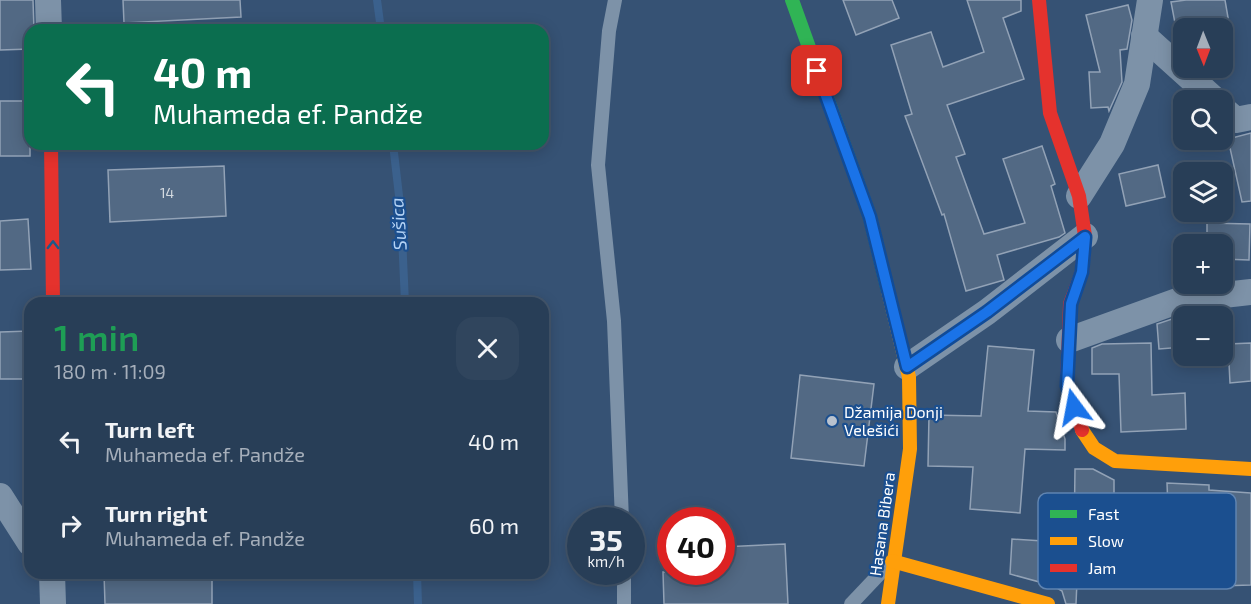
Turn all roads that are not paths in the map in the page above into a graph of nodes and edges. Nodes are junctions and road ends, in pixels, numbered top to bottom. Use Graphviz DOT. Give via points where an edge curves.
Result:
graph roads {
  1 [pos="48,0"];
  2 [pos="615,0"];
  3 [pos="792,0"];
  4 [pos="1039,0"];
  5 [pos="1150,0"];
  6 [pos="49,24"];
  7 [pos="1144,36"];
  8 [pos="1204,90"];
  9 [pos="1233,117"];
  10 [pos="1251,117"];
  11 [pos="51,150"];
  12 [pos="1079,196"];
  13 [pos="1085,237"];
  14 [pos="1251,292"];
  15 [pos="53,297"];
  16 [pos="1069,340"];
  17 [pos="907,367"];
  18 [pos="1251,469"];
  19 [pos="0,496"];
  20 [pos="621,507"];
  21 [pos="24,534"];
  22 [pos="892,561"];
  23 [pos="51,579"];
  24 [pos="624,585"];
  25 [pos="53,604"];
  26 [pos="624,604"];
  27 [pos="851,604"];
  28 [pos="888,604"];
  29 [pos="1048,604"];
  1 -- 6 [label="street"];
  2 -- 20 [label="lane" via="598,165 614,321"];
  3 -- 17 [label="street, Hasana Bibera" via="870,217"];
  4 -- 12 [label="street" via="1050,113"];
  5 -- 7 [label="street"];
  7 -- 8 [label="street"];
  7 -- 12 [label="street" via="1137,84 1112,144"];
  9 -- 10 [label="street"];
  15 -- 11 [label="street, one-way"];
  12 -- 13 [label="street"];
  13 -- 16 [label="street" via="1082,272 1071,304"];
  13 -- 17 [label="street"];
  14 -- 16 [label="street" via="1180,300"];
  16 -- 18 [label="street" via="1067,386 1081,429 1094,448 1115,461"];
  17 -- 22 [label="street, Hasana Bibera" via="910,449"];
  19 -- 21 [label="street"];
  22 -- 27 [label="lane"];
  22 -- 28 [label="street, Hasana Bibera"];
  22 -- 29 [label="street"];
  23 -- 25 [label="street"];
  24 -- 26 [label="lane"];
}
